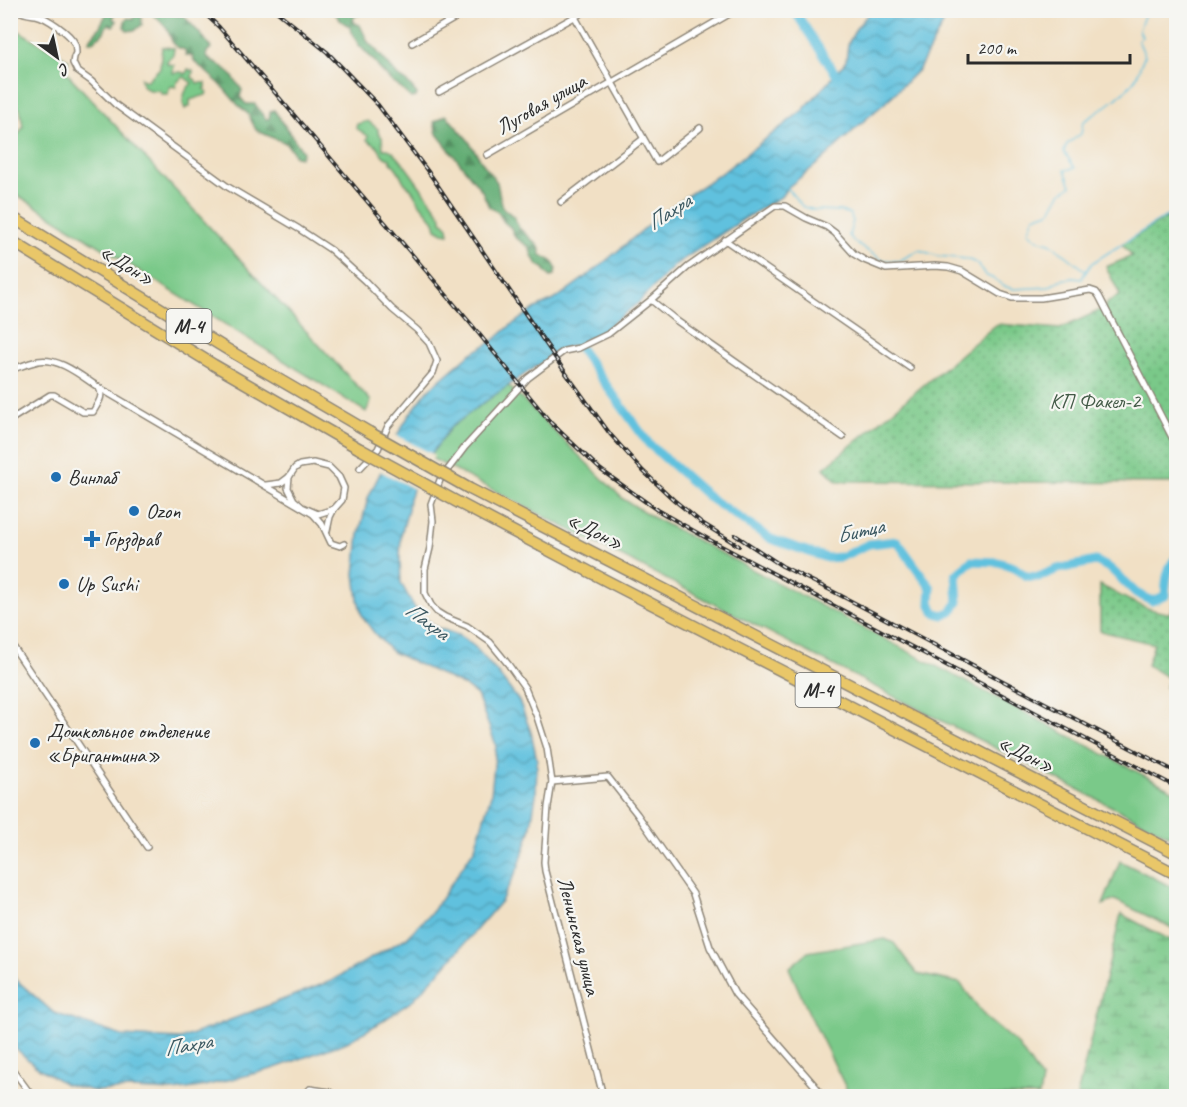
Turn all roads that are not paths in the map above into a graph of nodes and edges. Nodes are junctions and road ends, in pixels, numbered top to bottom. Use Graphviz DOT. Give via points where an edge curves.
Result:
graph roads {
  1 [pos="17,10"];
  2 [pos="469,10"];
  3 [pos="571,10"];
  4 [pos="587,10"];
  5 [pos="736,10"];
  6 [pos="575,18"];
  7 [pos="412,43"];
  8 [pos="612,82"];
  9 [pos="439,93"];
  10 [pos="700,128"];
  11 [pos="644,140"];
  12 [pos="487,154"];
  13 [pos="561,202"];
  14 [pos="10,216"];
  15 [pos="10,240"];
  16 [pos="724,240"];
  17 [pos="651,300"];
  18 [pos="910,368"];
  19 [pos="10,370"];
  20 [pos="98,387"];
  21 [pos="10,420"];
  22 [pos="843,437"];
  23 [pos="1176,446"];
  24 [pos="360,468"];
  25 [pos="289,477"];
  26 [pos="264,485"];
  27 [pos="302,507"];
  28 [pos="334,509"];
  29 [pos="327,531"];
  30 [pos="344,544"];
  31 [pos="10,642"];
  32 [pos="552,782"];
  33 [pos="147,847"];
  34 [pos="1176,853"];
  35 [pos="1176,874"];
  36 [pos="10,1066"];
  37 [pos="32,1096"];
  38 [pos="304,1096"];
  39 [pos="336,1096"];
  40 [pos="603,1096"];
  41 [pos="822,1096"];
  1 -- 24 [label="street" via="37,15 64,31 75,43 73,63 77,70 116,105 228,187 331,250 429,343 437,362 434,373 388,426 378,449"];
  2 -- 7 [label="street"];
  3 -- 6 [label="street, Луговая улица"];
  4 -- 6 [label="street"];
  5 -- 8 [label="street, Луговая улица"];
  6 -- 8 [label="street, Луговая улица"];
  6 -- 9 [label="street"];
  8 -- 11 [label="street, Луговая улица"];
  8 -- 12 [label="street, Луговая улица"];
  10 -- 11 [label="street, Луговая улица" via="657,162"];
  11 -- 13 [label="street"];
  14 -- 34 [label="highway, «Дон» / М-4, bridge" via="220,345 470,489"];
  15 -- 35 [label="highway, «Дон» / М-4, bridge" via="214,365 461,504"];
  16 -- 17 [label="street, Ленинская улица"];
  16 -- 18 [label="street"];
  16 -- 23 [label="street, Ленинская улица" via="775,206 785,206 835,232 854,254 886,269 948,267 1012,298 1096,292"];
  17 -- 22 [label="street"];
  17 -- 32 [label="street, Ленинская улица" via="608,334 564,351 528,378 440,480 431,504 425,593 438,612 490,642 525,688 547,748"];
  19 -- 20 [label="street" via="37,361 52,362"];
  20 -- 21 [label="street" via="102,395 93,412 83,412 50,395"];
  20 -- 26 [label="street"];
  25 -- 26 [label="street" via="281,483"];
  25 -- 27 [label="street" via="288,488"];
  25 -- 28 [label="street" via="300,465 329,467 344,488 342,500"];
  26 -- 27 [label="street"];
  27 -- 28 [label="street" via="318,514"];
  27 -- 29 [label="street"];
  28 -- 29 [label="street"];
  29 -- 30 [label="street" via="331,543"];
  31 -- 33 [label="street"];
  32 -- 40 [label="street, Ленинская улица" via="545,871"];
  32 -- 41 [label="street" via="608,777 693,894 710,946 735,994"];
  36 -- 37 [label="street"];
  38 -- 39 [label="street" via="310,1089"];
}
